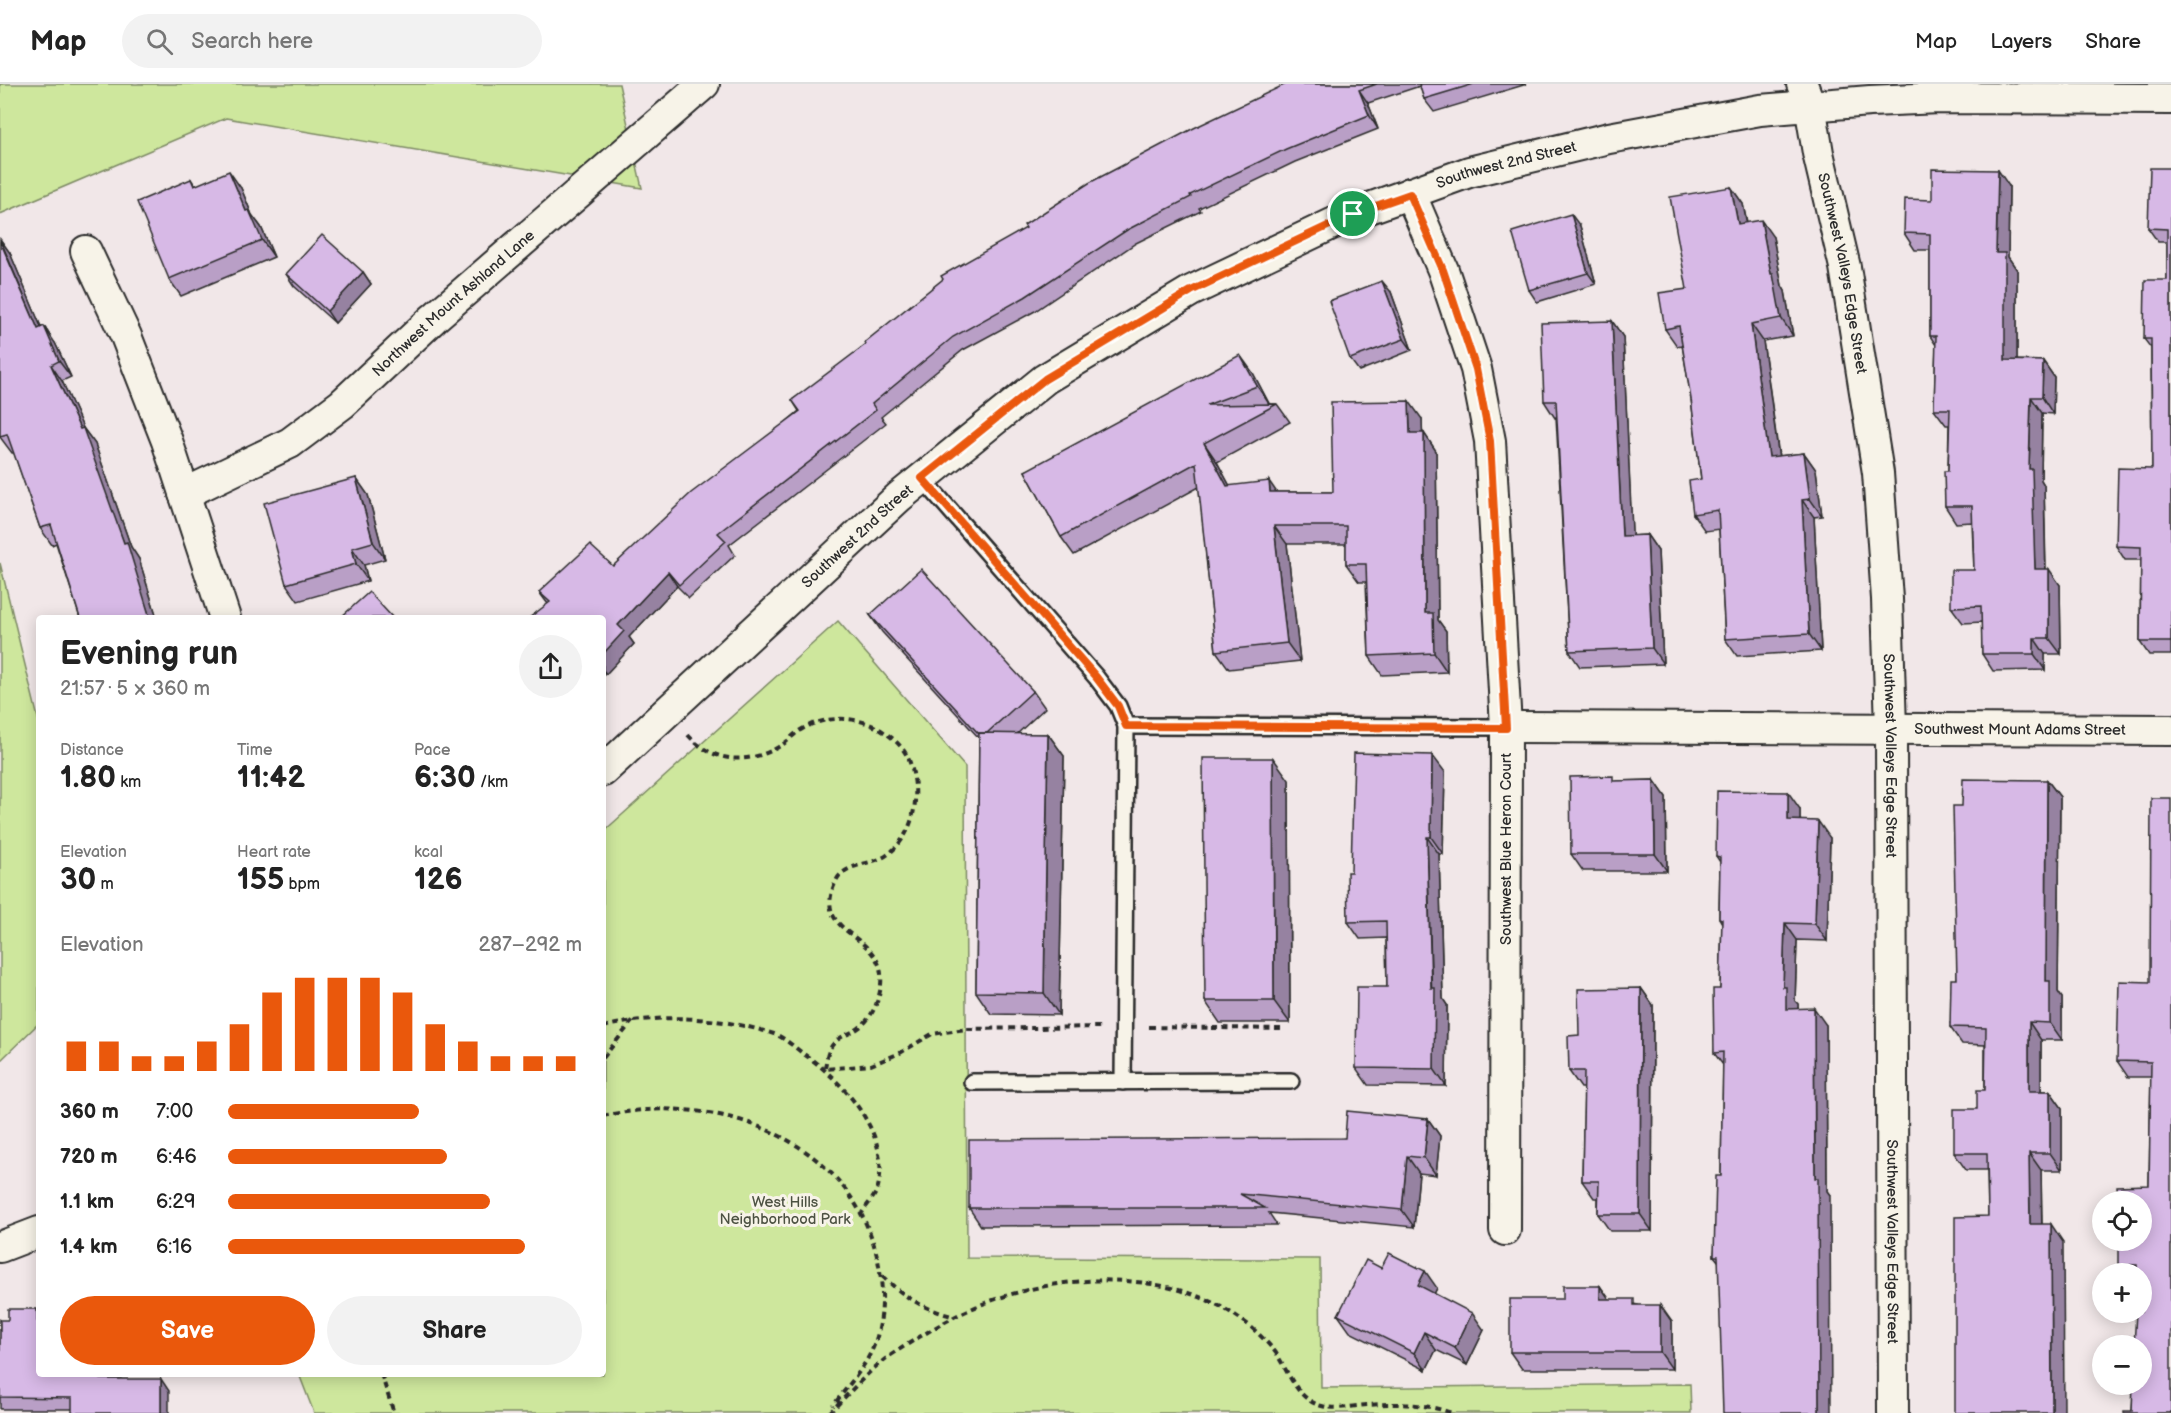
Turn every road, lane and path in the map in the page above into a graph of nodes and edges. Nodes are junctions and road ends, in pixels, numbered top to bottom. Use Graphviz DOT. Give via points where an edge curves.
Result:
graph roads {
  1 [pos="704,84"];
  2 [pos="1806,95"];
  3 [pos="2171,99"];
  4 [pos="1410,194"];
  5 [pos="86,251"];
  6 [pos="922,478"];
  7 [pos="184,494"];
  8 [pos="224,615"];
  9 [pos="668,712"];
  10 [pos="1126,726"];
  11 [pos="1506,728"];
  12 [pos="1891,729"];
  13 [pos="2171,730"];
  14 [pos="606,768"];
  15 [pos="634,1019"];
  16 [pos="606,1026"];
  17 [pos="1123,1027"];
  18 [pos="1283,1029"];
  19 [pos="606,1054"];
  20 [pos="825,1069"];
  21 [pos="1291,1081"];
  22 [pos="972,1082"];
  23 [pos="1123,1082"];
  24 [pos="606,1115"];
  25 [pos="862,1213"];
  26 [pos="1505,1230"];
  27 [pos="36,1233"];
  28 [pos="0,1247"];
  29 [pos="882,1276"];
  30 [pos="955,1317"];
  31 [pos="382,1377"];
  32 [pos="394,1413"];
  33 [pos="828,1413"];
  34 [pos="1452,1413"];
  35 [pos="1893,1413"];
  1 -- 7 [label="street, Northwest Mount Ashland Lane" via="434,318 342,404 290,443"];
  2 -- 3 [label="street, Southwest 2nd Street"];
  2 -- 4 [label="street, Southwest 2nd Street" via="1760,110 1609,138 1469,172"];
  2 -- 12 [label="street, Southwest Valleys Edge Street" via="1847,278 1878,473"];
  4 -- 6 [label="street, Southwest 2nd Street" via="1353,214 1191,291 1045,379"];
  4 -- 11 [label="street, Southwest Blue Heron Court" via="1443,270 1476,369 1490,441"];
  5 -- 7 [label="street" via="126,336"];
  6 -- 9 [label="street, Southwest 2nd Street"];
  6 -- 10 [label="lane" via="1096,677 1118,706"];
  7 -- 8 [label="street"];
  9 -- 14 [label="street, Southwest 2nd Street"];
  9 -- 20 [label="path" via="702,751 735,759 760,756 784,744 800,730 844,718 873,725 897,741 908,758 916,782 915,812 905,835 887,855 846,870 836,878 830,897 834,918 846,933 865,945 879,965 880,989 874,1010 860,1027 840,1036 829,1049"];
  10 -- 11 [label="lane"];
  10 -- 17 [label="lane"];
  11 -- 12 [label="street, Southwest Mount Adams Street"];
  11 -- 26 [label="street, Southwest Blue Heron Court"];
  12 -- 13 [label="street, Southwest Mount Adams Street"];
  12 -- 35 [label="street, Southwest Valleys Edge Street"];
  15 -- 16 [label="path"];
  15 -- 19 [label="path"];
  15 -- 20 [label="path" via="682,1016 776,1035"];
  17 -- 18 [label="path"];
  17 -- 20 [label="path" via="966,1029 932,1034 871,1065"];
  17 -- 23 [label="lane"];
  20 -- 25 [label="path" via="860,1109 876,1142 880,1165 876,1191"];
  21 -- 23 [label="lane"];
  22 -- 23 [label="lane"];
  24 -- 25 [label="path" via="629,1110 685,1108 730,1117 773,1132 821,1161"];
  25 -- 29 [label="path"];
  27 -- 28 [label="street"];
  29 -- 30 [label="path" via="926,1309"];
  29 -- 33 [label="path" via="883,1304 872,1350"];
  30 -- 33 [label="path" via="886,1359"];
  30 -- 34 [label="path" via="1036,1289 1088,1280 1137,1281 1180,1289 1218,1305 1251,1327 1275,1351 1306,1398 1322,1406 1394,1403 1435,1407"];
  31 -- 32 [label="path"];
}
